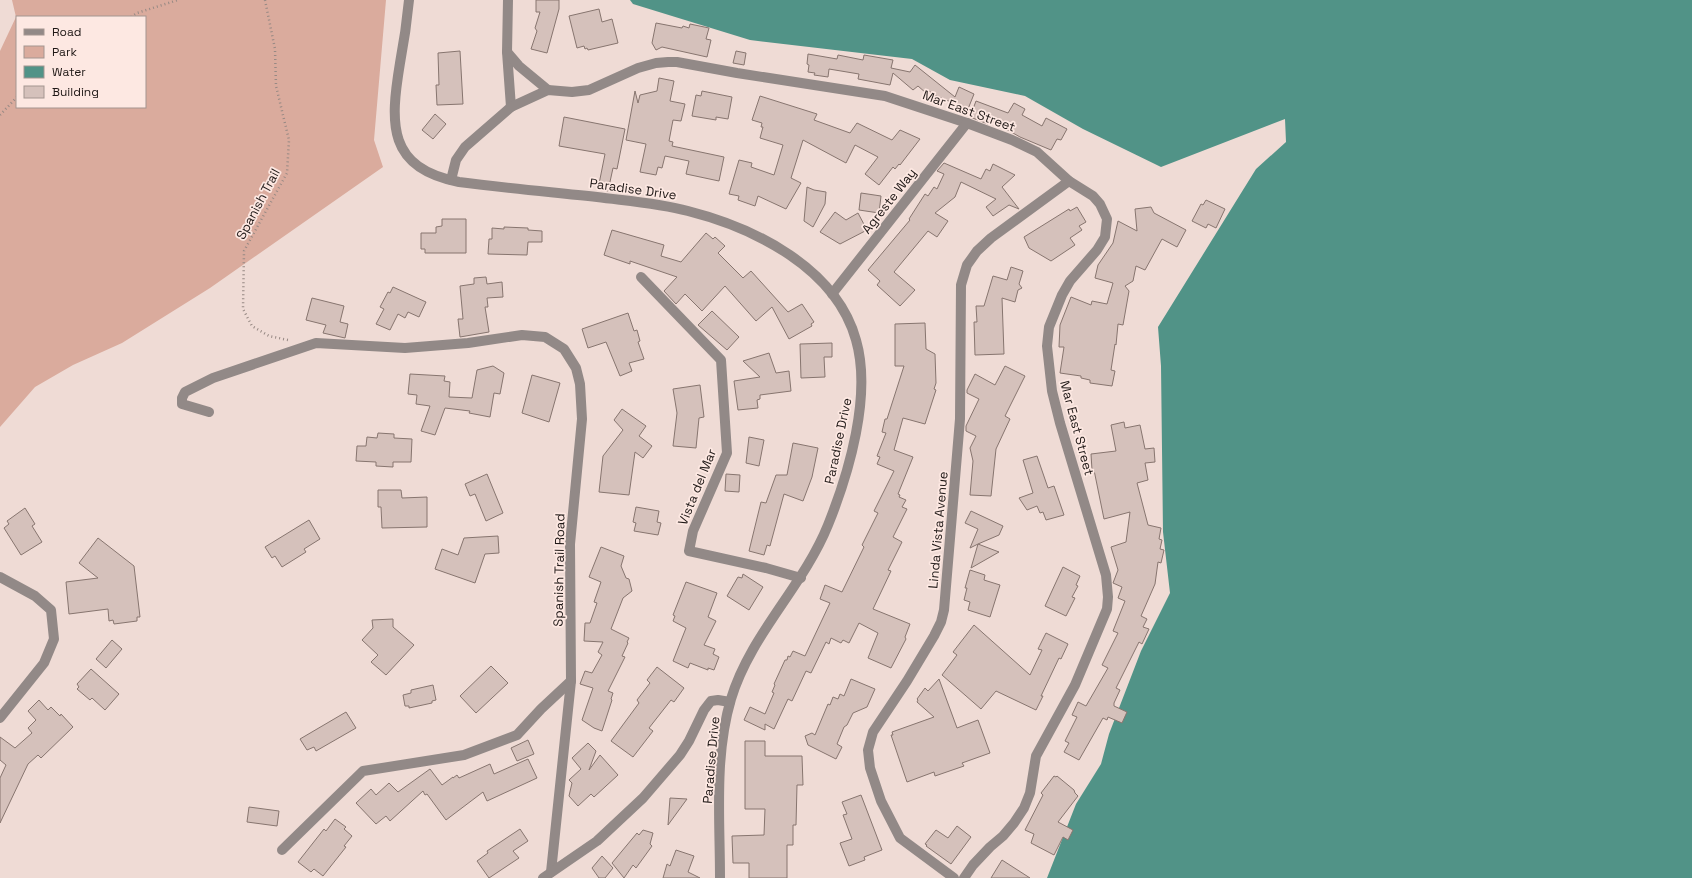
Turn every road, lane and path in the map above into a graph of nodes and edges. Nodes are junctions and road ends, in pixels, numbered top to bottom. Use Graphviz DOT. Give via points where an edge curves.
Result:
graph roads {
  1 [pos="178,0"];
  2 [pos="264,0"];
  3 [pos="409,0"];
  4 [pos="508,0"];
  5 [pos="132,16"];
  6 [pos="508,52"];
  7 [pos="548,90"];
  8 [pos="16,98"];
  9 [pos="512,107"];
  10 [pos="0,115"];
  11 [pos="967,123"];
  12 [pos="451,180"];
  13 [pos="1070,181"];
  14 [pos="641,277"];
  15 [pos="832,294"];
  16 [pos="293,341"];
  17 [pos="209,412"];
  18 [pos="0,576"];
  19 [pos="801,578"];
  20 [pos="570,681"];
  21 [pos="730,702"];
  22 [pos="0,718"];
  23 [pos="282,850"];
  24 [pos="547,875"];
  25 [pos="720,878"];
  26 [pos="954,878"];
  27 [pos="964,878"];
  1 -- 5 [label="path"];
  2 -- 16 [label="path, Spanish Trail" via="275,49 276,86 289,140 288,166 287,173 244,251 243,309 252,326 269,336"];
  3 -- 12 [label="street, Paradise Drive" via="394,103 396,134 402,148 415,164 434,175"];
  4 -- 6 [label="street"];
  6 -- 7 [label="street" via="519,66"];
  6 -- 9 [label="street"];
  7 -- 9 [label="street"];
  7 -- 11 [label="street, Mar East Street" via="589,90 638,68 656,63 677,62 737,74 886,96"];
  8 -- 10 [label="path"];
  9 -- 12 [label="street" via="465,147 456,160"];
  11 -- 13 [label="street, Mar East Street" via="1037,152"];
  11 -- 15 [label="street, Agreste Way"];
  12 -- 15 [label="street, Paradise Drive" via="644,203 701,214 742,229 778,248 808,269"];
  13 -- 26 [label="street, Linda Vista Avenue" via="991,238 967,265 961,285 960,418 944,610 934,636 873,732 868,750 870,768 881,801 900,838"];
  13 -- 27 [label="street, Mar East Street" via="1093,196 1100,204 1107,220 1107,227 1105,237 1097,250 1070,281 1055,311 1047,346 1060,423 1106,575 1107,609 1076,685 1036,756 1030,793 1024,808 1003,836 973,864"];
  14 -- 19 [label="street, Vista del Mar" via="721,360 727,453 693,531 688,551"];
  15 -- 19 [label="street, Paradise Drive" via="847,317 856,338 861,369 860,401 853,442 839,496 820,542"];
  17 -- 20 [label="street, Spanish Trail Road" via="182,404 185,392 220,375 316,343 405,348 522,335 545,337 564,349 576,368 580,384 582,419 570,544"];
  18 -- 22 [label="street" via="35,596 51,610 54,639 44,663"];
  19 -- 21 [label="street, Paradise Drive" via="748,658"];
  20 -- 23 [label="street" via="518,735 464,755 363,771"];
  20 -- 24 [label="street, Spanish Trail Road"];
  21 -- 24 [label="street" via="711,701 682,752 643,798 597,841"];
  21 -- 25 [label="street, Paradise Drive" via="724,732 721,770"];
}
